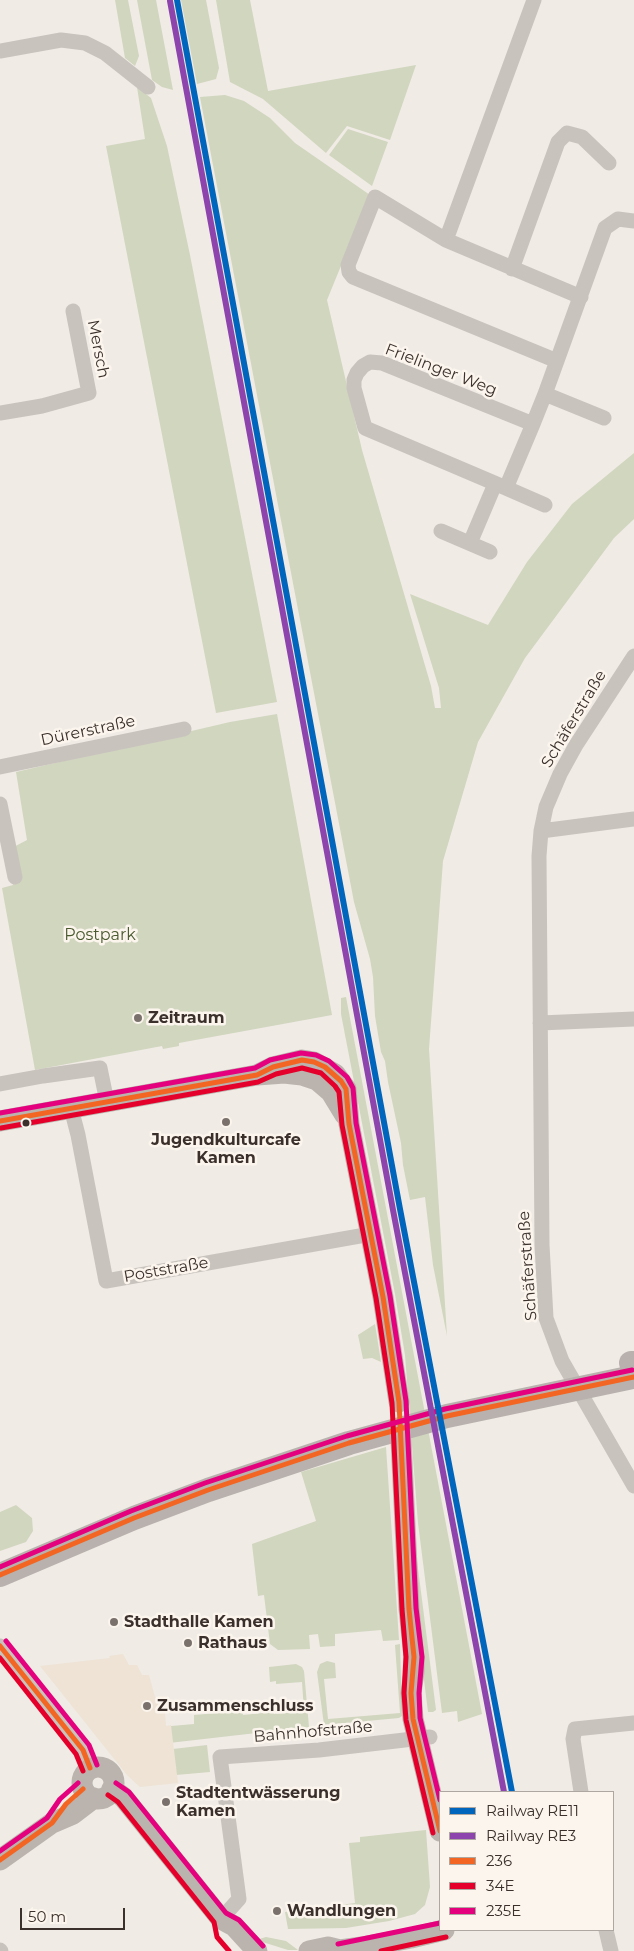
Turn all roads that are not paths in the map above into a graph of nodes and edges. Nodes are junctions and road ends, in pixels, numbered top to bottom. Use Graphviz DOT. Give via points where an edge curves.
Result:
graph roads {
  1 [pos="534,0"];
  2 [pos="0,51"];
  3 [pos="148,87"];
  4 [pos="609,162"];
  5 [pos="634,221"];
  6 [pos="446,240"];
  7 [pos="512,269"];
  8 [pos="581,297"];
  9 [pos="73,311"];
  10 [pos="557,361"];
  11 [pos="546,394"];
  12 [pos="0,413"];
  13 [pos="604,418"];
  14 [pos="533,424"];
  15 [pos="500,486"];
  16 [pos="545,505"];
  17 [pos="441,532"];
  18 [pos="470,543"];
  19 [pos="490,552"];
  20 [pos="634,656"];
  21 [pos="184,728"];
  22 [pos="0,768"];
  23 [pos="0,804"];
  24 [pos="634,819"];
  25 [pos="541,831"];
  26 [pos="15,877"];
  27 [pos="634,1018"];
  28 [pos="540,1023"];
  29 [pos="0,1084"];
  30 [pos="107,1102"];
  31 [pos="71,1108"];
  32 [pos="0,1121"];
  33 [pos="371,1234"];
  34 [pos="633,1370"];
  35 [pos="399,1402"];
  36 [pos="401,1440"];
  37 [pos="634,1486"];
  38 [pos="0,1558"];
  39 [pos="0,1574"];
  40 [pos="0,1646"];
  41 [pos="634,1724"];
  42 [pos="423,1738"];
  43 [pos="90,1768"];
  44 [pos="440,1791"];
  45 [pos="581,1791"];
  46 [pos="96,1792"];
  47 [pos="439,1813"];
  48 [pos="0,1860"];
  49 [pos="221,1919"];
  50 [pos="440,1931"];
  51 [pos="606,1931"];
  52 [pos="239,1951"];
  53 [pos="257,1951"];
  54 [pos="309,1951"];
  55 [pos="339,1951"];
  56 [pos="610,1951"];
  1 -- 6 [label="street"];
  2 -- 3 [label="street" via="61,40 85,43 105,52"];
  4 -- 7 [label="street" via="582,137 568,133 558,142"];
  5 -- 8 [label="street" via="618,219 605,228"];
  6 -- 7 [label="street"];
  6 -- 10 [label="street" via="375,197 348,265 349,272 353,277"];
  7 -- 8 [label="street"];
  8 -- 10 [label="street"];
  9 -- 12 [label="street, Mersch" via="89,393"];
  10 -- 11 [label="street"];
  11 -- 13 [label="street"];
  11 -- 14 [label="street"];
  14 -- 15 [label="street"];
  14 -- 15 [label="street, Frielinger Weg" via="382,363 370,362 357,373 354,388 365,428"];
  15 -- 16 [label="street, Frielinger Weg"];
  15 -- 18 [label="street"];
  17 -- 18 [label="street"];
  18 -- 19 [label="street"];
  20 -- 25 [label="street, Schäferstraße" via="576,745 546,806"];
  21 -- 22 [label="street, Dürerstraße"];
  23 -- 26 [label="street"];
  24 -- 25 [label="street"];
  25 -- 28 [label="street, Schäferstraße"];
  27 -- 28 [label="street"];
  28 -- 37 [label="street, Schäferstraße" via="542,1245 546,1318 562,1361"];
  29 -- 30 [label="street" via="100,1068"];
  30 -- 31 [label="street"];
  30 -- 33 [label="street" via="257,1075 273,1067 302,1060 314,1062 335,1074 346,1089 349,1124"];
  31 -- 32 [label="street"];
  31 -- 33 [label="street, Poststraße" via="106,1281"];
  33 -- 35 [label="street"];
  34 -- 38 [label="main road" via="542,1379 344,1428 127,1503"];
  34 -- 39 [label="main road, bridge" via="349,1443 152,1511"];
  36 -- 42 [label="street" via="409,1609 414,1672 422,1692"];
  40 -- 43 [label="street" via="83,1750"];
  41 -- 45 [label="street" via="575,1729 573,1739"];
  42 -- 44 [label="street" via="439,1780"];
  42 -- 47 [label="street"];
  42 -- 49 [label="street, Bahnhofstraße" via="220,1757 239,1900"];
  43 -- 46 [label="street" via="83,1775 82,1784"];
  43 -- 46 [label="street" via="100,1767 109,1772 114,1781"];
  46 -- 48 [label="street" via="73,1814 52,1823"];
  46 -- 49 [label="street" via="123,1797"];
  49 -- 52 [label="street" via="224,1933"];
  49 -- 53 [label="street" via="234,1926"];
  50 -- 55 [label="street"];
  51 -- 56 [label="street"];
  54 -- 55 [label="street" via="328,1947"];
}
